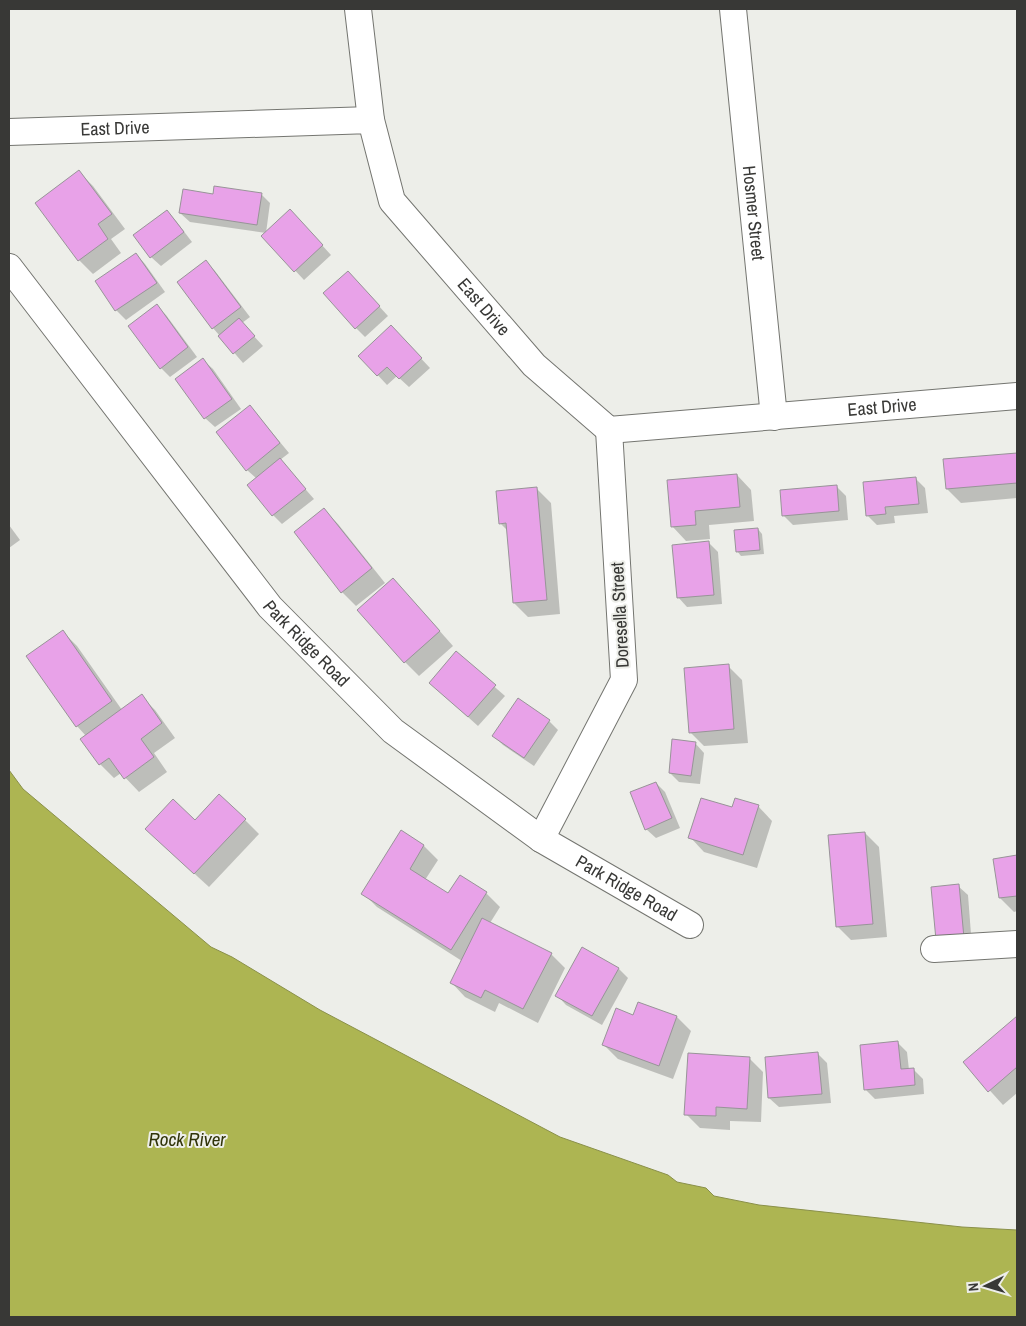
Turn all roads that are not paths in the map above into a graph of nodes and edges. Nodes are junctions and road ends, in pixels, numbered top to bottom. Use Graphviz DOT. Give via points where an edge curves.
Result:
graph roads {
  1 [pos="358,9"];
  2 [pos="733,9"];
  3 [pos="371,120"];
  4 [pos="9,132"];
  5 [pos="9,267"];
  6 [pos="1017,396"];
  7 [pos="774,416"];
  8 [pos="609,430"];
  9 [pos="541,839"];
  10 [pos="690,925"];
  11 [pos="1017,944"];
  12 [pos="934,949"];
  1 -- 3 [label="street"];
  2 -- 7 [label="street, Hosmer Street"];
  3 -- 4 [label="street, East Drive"];
  3 -- 8 [label="street, East Drive" via="392,201 534,365"];
  5 -- 9 [label="street, Park Ridge Road" via="270,607 393,731"];
  6 -- 7 [label="street, East Drive"];
  7 -- 8 [label="street, East Drive"];
  8 -- 9 [label="street, Doresella Street" via="624,680"];
  9 -- 10 [label="street, Park Ridge Road"];
  11 -- 12 [label="street"];
}
